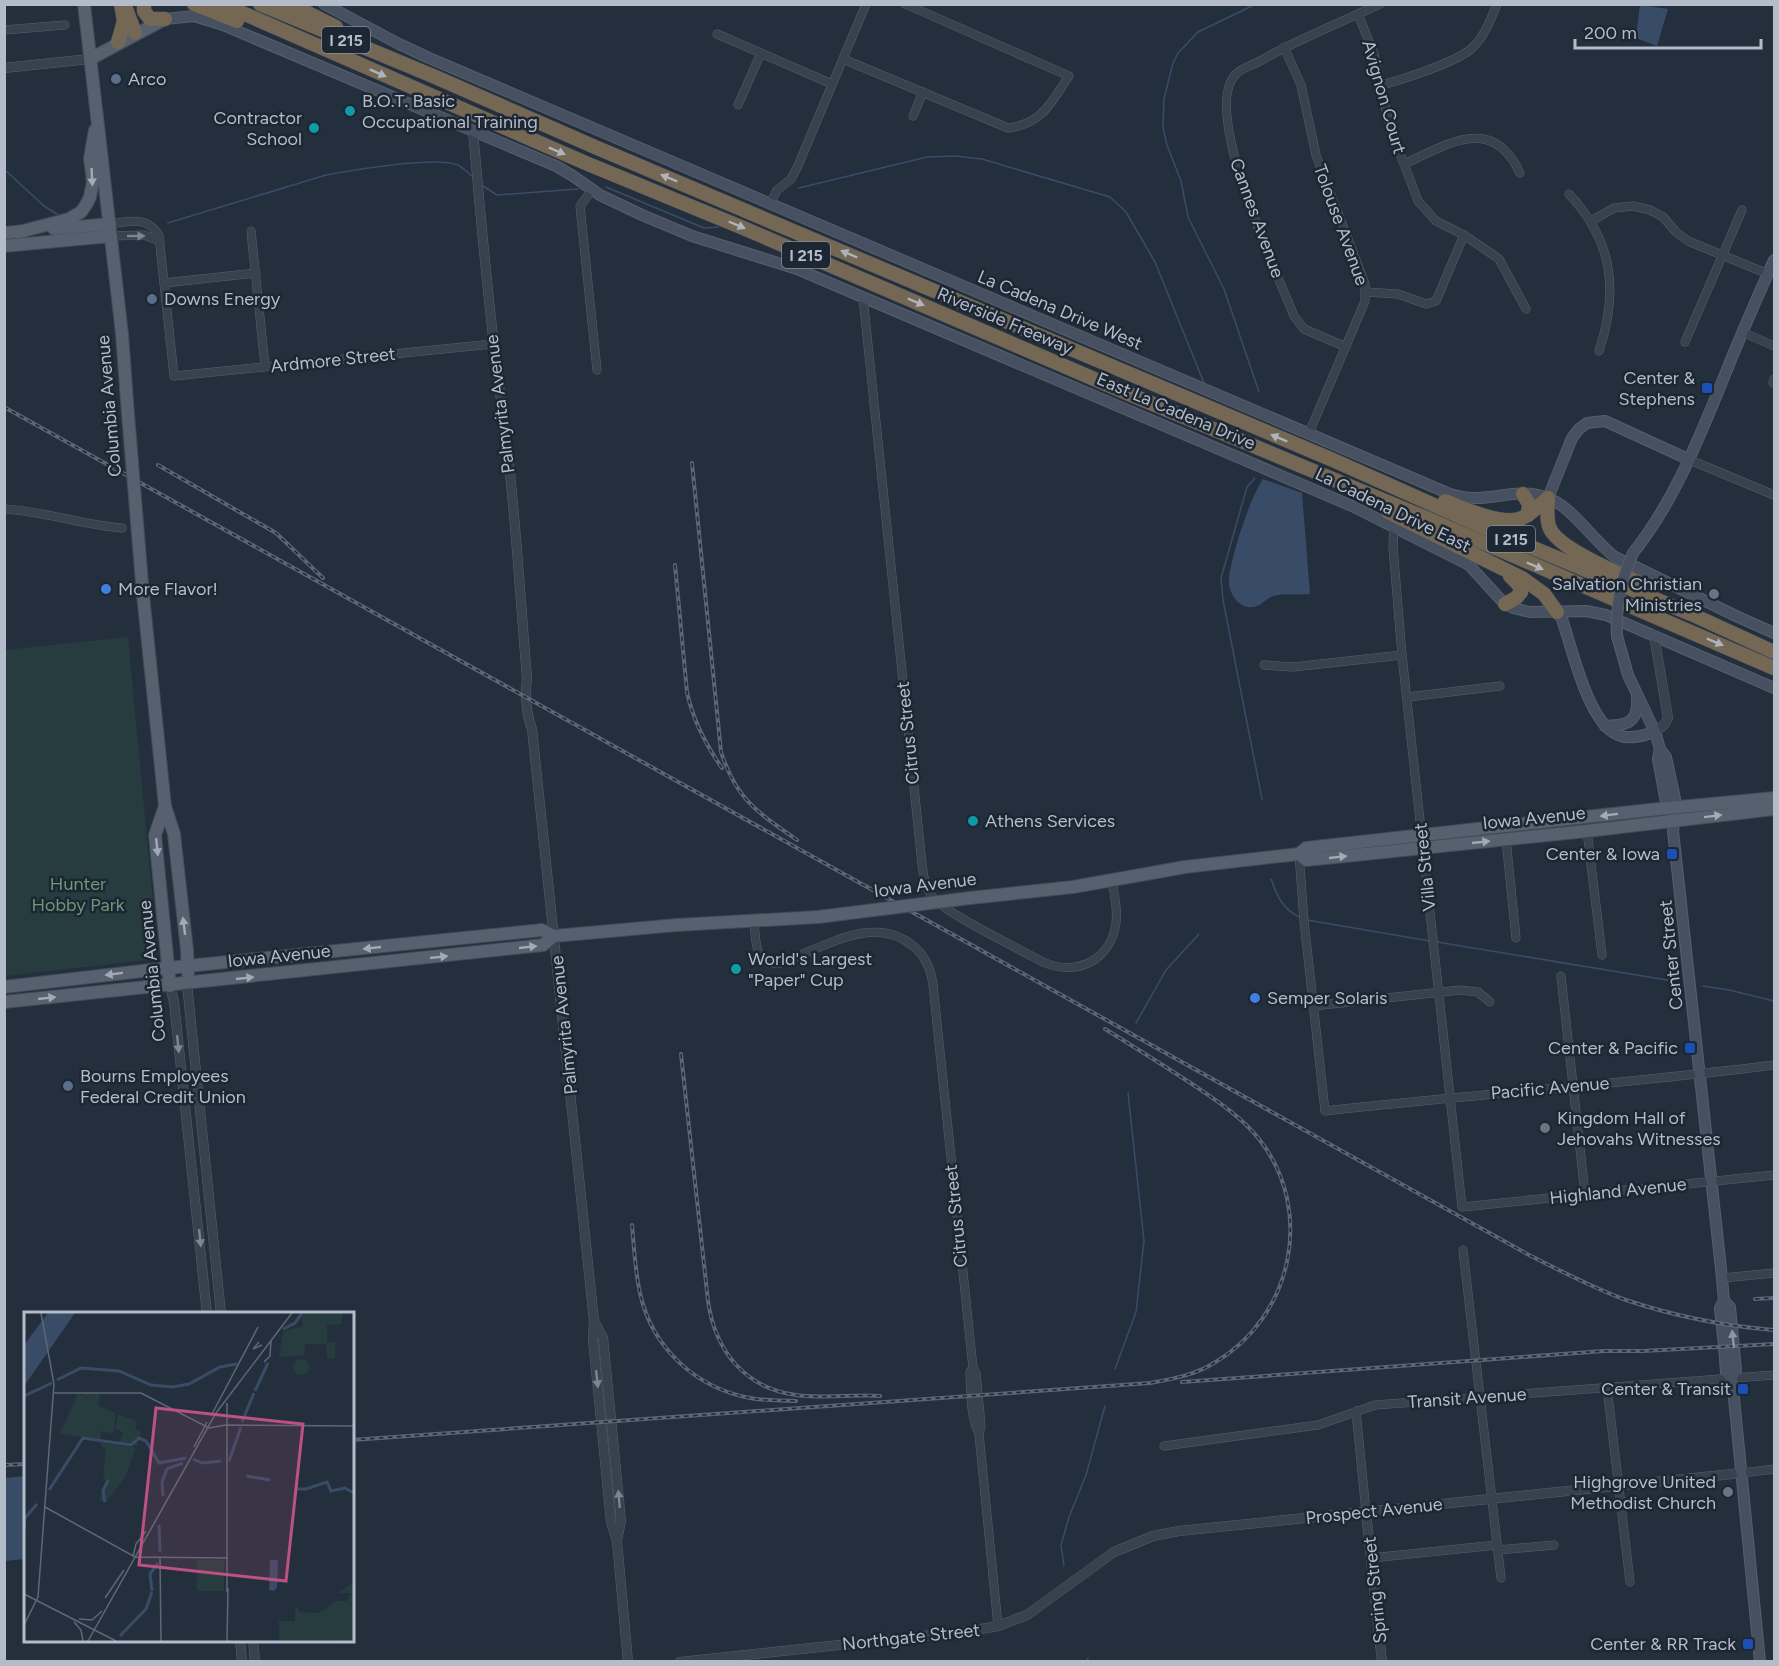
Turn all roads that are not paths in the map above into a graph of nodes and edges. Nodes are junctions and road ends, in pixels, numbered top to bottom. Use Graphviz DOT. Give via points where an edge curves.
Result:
graph roads {
  1 [pos="84,4"];
  2 [pos="122,4"];
  3 [pos="139,4"];
  4 [pos="144,4"];
  5 [pos="194,4"];
  6 [pos="222,4"];
  7 [pos="260,4"];
  8 [pos="290,4"];
  9 [pos="324,4"];
  10 [pos="866,4"];
  11 [pos="905,4"];
  12 [pos="1380,4"];
  13 [pos="1497,4"];
  14 [pos="1358,14"];
  15 [pos="165,19"];
  16 [pos="65,25"];
  17 [pos="4,30"];
  18 [pos="138,32"];
  19 [pos="286,32"];
  20 [pos="717,34"];
  21 [pos="118,42"];
  22 [pos="1284,47"];
  23 [pos="761,53"];
  24 [pos="90,59"];
  25 [pos="843,59"];
  26 [pos="4,68"];
  27 [pos="433,76"];
  28 [pos="832,84"];
  29 [pos="1381,85"];
  30 [pos="923,92"];
  31 [pos="738,105"];
  32 [pos="913,116"];
  33 [pos="97,119"];
  34 [pos="473,131"];
  35 [pos="1404,164"];
  36 [pos="1520,173"];
  37 [pos="592,190"];
  38 [pos="1569,194"];
  39 [pos="770,204"];
  40 [pos="1742,210"];
  41 [pos="1591,221"];
  42 [pos="110,230"];
  43 [pos="251,231"];
  44 [pos="19,232"];
  45 [pos="4,233"];
  46 [pos="1464,235"];
  47 [pos="160,241"];
  48 [pos="4,246"];
  49 [pos="1722,255"];
  50 [pos="1774,260"];
  51 [pos="256,273"];
  52 [pos="1768,274"];
  53 [pos="164,283"];
  54 [pos="1366,292"];
  55 [pos="863,297"];
  56 [pos="1526,309"];
  57 [pos="1742,332"];
  58 [pos="1685,342"];
  59 [pos="493,344"];
  60 [pos="1774,345"];
  61 [pos="1346,347"];
  62 [pos="1599,351"];
  63 [pos="266,366"];
  64 [pos="597,370"];
  65 [pos="1309,433"];
  66 [pos="1333,460"];
  67 [pos="1690,460"];
  68 [pos="1327,477"];
  69 [pos="1289,478"];
  70 [pos="1523,494"];
  71 [pos="1774,495"];
  72 [pos="1548,498"];
  73 [pos="4,509"];
  74 [pos="1528,515"];
  75 [pos="1394,526"];
  76 [pos="122,528"];
  77 [pos="1498,567"];
  78 [pos="1505,604"];
  79 [pos="1586,610"];
  80 [pos="1557,612"];
  81 [pos="1691,614"];
  82 [pos="1774,633"];
  83 [pos="1654,635"];
  84 [pos="1568,636"];
  85 [pos="1774,652"];
  86 [pos="1402,656"];
  87 [pos="1264,665"];
  88 [pos="1774,668"];
  89 [pos="1500,686"];
  90 [pos="1774,688"];
  91 [pos="1636,692"];
  92 [pos="1408,697"];
  93 [pos="1605,726"];
  94 [pos="1654,732"];
  95 [pos="1774,798"];
  96 [pos="165,806"];
  97 [pos="1672,808"];
  98 [pos="1774,809"];
  99 [pos="1674,821"];
  100 [pos="1587,831"];
  101 [pos="1506,839"];
  102 [pos="1422,841"];
  103 [pos="1299,854"];
  104 [pos="1112,881"];
  105 [pos="754,922"];
  106 [pos="554,936"];
  107 [pos="1516,938"];
  108 [pos="1602,955"];
  109 [pos="188,966"];
  110 [pos="168,968"];
  111 [pos="1561,976"];
  112 [pos="187,984"];
  113 [pos="170,986"];
  114 [pos="4,987"];
  115 [pos="1439,992"];
  116 [pos="4,1002"];
  117 [pos="1490,1002"];
  118 [pos="1313,1006"];
  119 [pos="1774,1065"];
  120 [pos="1700,1075"];
  121 [pos="1573,1085"];
  122 [pos="1449,1097"];
  123 [pos="204,1144"];
  124 [pos="189,1145"];
  125 [pos="1774,1174"];
  126 [pos="207,1180"];
  127 [pos="193,1181"];
  128 [pos="1712,1182"];
  129 [pos="1585,1194"];
  130 [pos="1462,1207"];
  131 [pos="1463,1250"];
  132 [pos="1774,1273"];
  133 [pos="1722,1278"];
  134 [pos="207,1312"];
  135 [pos="221,1312"];
  136 [pos="1774,1375"];
  137 [pos="1732,1378"];
  138 [pos="1607,1388"];
  139 [pos="1481,1397"];
  140 [pos="1356,1411"];
  141 [pos="1164,1446"];
  142 [pos="1774,1469"];
  143 [pos="1742,1473"];
  144 [pos="1618,1486"];
  145 [pos="1492,1499"];
  146 [pos="1366,1512"];
  147 [pos="1554,1545"];
  148 [pos="1498,1547"];
  149 [pos="1371,1558"];
  150 [pos="1501,1578"];
  151 [pos="1630,1582"];
  152 [pos="998,1626"];
  153 [pos="240,1642"];
  154 [pos="253,1642"];
  155 [pos="242,1662"];
  156 [pos="255,1662"];
  157 [pos="628,1662"];
  158 [pos="680,1662"];
  159 [pos="1382,1662"];
  160 [pos="1760,1662"];
  1 -- 24 [label="main road, Columbia Avenue"];
  2 -- 18 [label="highway"];
  2 -- 21 [label="highway" via="124,21"];
  3 -- 18 [label="highway"];
  4 -- 15 [label="highway" via="150,19"];
  5 -- 19 [label="highway" via="252,26"];
  6 -- 19 [label="highway, Riverside Freeway / I 215"];
  7 -- 27 [label="highway, Riverside Freeway / I 215"];
  8 -- 27 [label="highway" via="424,66"];
  9 -- 39 [label="main road, La Cadena Drive West" via="418,53"];
  10 -- 25 [label="street"];
  11 -- 30 [label="street" via="1069,76 1044,112 1026,126 1008,128"];
  12 -- 14 [label="street, Cannes Avenue"];
  13 -- 29 [label="street" via="1484,33 1471,49 1406,79"];
  14 -- 22 [label="street, Cannes Avenue"];
  14 -- 29 [label="street, Avignon Court"];
  15 -- 18 [label="main road, East La Cadena Drive"];
  15 -- 34 [label="main road, East La Cadena Drive" via="184,15 210,20"];
  16 -- 17 [label="street"];
  18 -- 21 [label="main road, East La Cadena Drive"];
  19 -- 68 [label="highway, Riverside Freeway / I 215, one-way"];
  20 -- 23 [label="street"];
  21 -- 24 [label="main road, East La Cadena Drive"];
  22 -- 54 [label="street, Tolouse Avenue" via="1297,74 1312,144"];
  22 -- 61 [label="street, Cannes Avenue" via="1235,75 1226,95 1225,114 1236,166 1294,316 1304,329"];
  23 -- 28 [label="street"];
  23 -- 31 [label="street"];
  24 -- 26 [label="street"];
  24 -- 33 [label="main road, Columbia Avenue"];
  25 -- 28 [label="street"];
  25 -- 30 [label="street"];
  66 -- 27 [label="highway, Riverside Freeway / I 215, one-way"];
  28 -- 39 [label="street" via="797,168"];
  29 -- 35 [label="street, Avignon Court" via="1389,124"];
  30 -- 32 [label="street"];
  33 -- 42 [label="main road, Columbia Avenue"];
  33 -- 44 [label="main road, one-way" via="90,158 93,182 86,205 69,219"];
  34 -- 37 [label="main road, East La Cadena Drive" via="556,166"];
  34 -- 59 [label="street, Palmyrita Avenue"];
  35 -- 36 [label="street" via="1454,142 1474,138 1498,146"];
  35 -- 46 [label="street, Avignon Court" via="1426,212"];
  37 -- 55 [label="main road, East La Cadena Drive" via="692,236 797,269"];
  37 -- 64 [label="street" via="580,206"];
  38 -- 41 [label="street"];
  39 -- 65 [label="main road, La Cadena Drive West"];
  40 -- 49 [label="street"];
  41 -- 49 [label="street" via="1614,208 1633,206 1650,210 1688,241"];
  41 -- 62 [label="street" via="1608,268 1610,289 1607,327"];
  42 -- 44 [label="main road"];
  42 -- 47 [label="street, one-way"];
  42 -- 47 [label="street" via="147,222 155,227"];
  42 -- 48 [label="main road"];
  42 -- 96 [label="main road, Columbia Avenue, bridge"];
  43 -- 51 [label="street"];
  44 -- 45 [label="main road"];
  46 -- 54 [label="street" via="1436,301 1426,304 1398,294"];
  46 -- 56 [label="street, Avignon Court" via="1500,259"];
  47 -- 53 [label="street"];
  49 -- 52 [label="street"];
  49 -- 58 [label="street"];
  50 -- 52 [label="main road, Center Street"];
  51 -- 53 [label="street"];
  51 -- 63 [label="street"];
  52 -- 57 [label="main road, Center Street"];
  53 -- 63 [label="street, Ardmore Street" via="174,376"];
  54 -- 61 [label="street, Tolouse Avenue"];
  55 -- 69 [label="main road, East La Cadena Drive"];
  55 -- 104 [label="street, Citrus Street" via="922,864 928,890 948,910 1043,962 1069,969 1094,960 1112,940 1116,918"];
  57 -- 60 [label="street"];
  57 -- 67 [label="main road, Center Street"];
  59 -- 63 [label="street, Ardmore Street"];
  59 -- 106 [label="street, Palmyrita Avenue"];
  61 -- 65 [label="street, Tolouse Avenue"];
  65 -- 70 [label="main road, La Cadena Drive West" via="1461,497 1488,499"];
  66 -- 74 [label="highway" via="1494,518 1515,520"];
  66 -- 81 [label="highway, Riverside Freeway / I 215"];
  67 -- 71 [label="street"];
  67 -- 72 [label="main road" via="1605,421 1587,423 1572,438"];
  67 -- 91 [label="main road, Center Street, bridge" via="1633,553 1619,590 1617,636"];
  68 -- 77 [label="highway" via="1346,494"];
  68 -- 88 [label="highway, Riverside Freeway / I 215, one-way"];
  69 -- 75 [label="main road, La Cadena Drive East"];
  70 -- 72 [label="main road, La Cadena Drive West"];
  70 -- 74 [label="highway" via="1529,504"];
  72 -- 74 [label="highway"];
  72 -- 81 [label="highway" via="1549,526 1568,548 1665,595"];
  72 -- 82 [label="main road, La Cadena Drive West" via="1574,516 1615,556"];
  73 -- 76 [label="street"];
  75 -- 78 [label="main road, La Cadena Drive East" via="1469,565"];
  75 -- 86 [label="street, Villa Street"];
  77 -- 78 [label="highway" via="1521,588 1519,596"];
  77 -- 80 [label="highway" via="1544,594"];
  78 -- 80 [label="main road" via="1521,610"];
  79 -- 80 [label="main road"];
  79 -- 83 [label="main road"];
  79 -- 84 [label="main road" via="1571,624"];
  80 -- 84 [label="main road"];
  81 -- 85 [label="highway, Riverside Freeway / I 215"];
  83 -- 90 [label="main road"];
  83 -- 94 [label="street" via="1668,718"];
  84 -- 93 [label="main road" via="1594,712"];
  86 -- 87 [label="street" via="1293,667"];
  86 -- 92 [label="street, Villa Street"];
  89 -- 92 [label="street"];
  91 -- 93 [label="main road" via="1636,712 1631,722"];
  91 -- 94 [label="main road, Center Street"];
  92 -- 102 [label="street, Villa Street"];
  93 -- 94 [label="main road" via="1629,737"];
  94 -- 97 [label="main road, Center Street"];
  95 -- 97 [label="main road, Iowa Avenue"];
  109 -- 96 [label="main road, Columbia Avenue, one-way" via="174,834"];
  96 -- 110 [label="main road, Columbia Avenue, one-way" via="155,835"];
  97 -- 99 [label="main road, Center Street"];
  97 -- 102 [label="main road, Iowa Avenue, one-way"];
  99 -- 98 [label="main road, Iowa Avenue, one-way"];
  99 -- 100 [label="main road, Iowa Avenue"];
  99 -- 120 [label="main road, Center Street"];
  100 -- 101 [label="main road, Iowa Avenue"];
  100 -- 108 [label="street"];
  102 -- 101 [label="main road, Iowa Avenue, one-way"];
  101 -- 107 [label="street"];
  102 -- 103 [label="main road, Iowa Avenue" via="1306,848"];
  102 -- 115 [label="street, Villa Street"];
  103 -- 104 [label="main road, Iowa Avenue" via="1185,867"];
  103 -- 118 [label="street"];
  104 -- 105 [label="main road, Iowa Avenue, bridge"];
  105 -- 106 [label="main road, Iowa Avenue"];
  105 -- 152 [label="street, Citrus Street" via="757,949 769,963 781,963 857,934 877,932 906,941 927,963 933,985"];
  106 -- 109 [label="main road, Iowa Avenue, one-way" via="542,930"];
  112 -- 106 [label="main road, Iowa Avenue, one-way" via="543,945"];
  106 -- 157 [label="street, Palmyrita Avenue"];
  109 -- 110 [label="main road, Iowa Avenue"];
  109 -- 112 [label="main road, Columbia Avenue"];
  110 -- 113 [label="main road, Columbia Avenue"];
  110 -- 114 [label="main road, Iowa Avenue, one-way"];
  111 -- 121 [label="street"];
  112 -- 113 [label="main road, Iowa Avenue"];
  112 -- 123 [label="street, Columbia Avenue"];
  116 -- 113 [label="main road, Iowa Avenue, one-way"];
  113 -- 124 [label="street, Columbia Avenue, one-way"];
  115 -- 117 [label="street" via="1470,990"];
  115 -- 118 [label="street"];
  115 -- 122 [label="street, Villa Street"];
  118 -- 122 [label="street, Pacific Avenue" via="1325,1111"];
  119 -- 120 [label="street, Pacific Avenue"];
  120 -- 121 [label="street, Pacific Avenue"];
  120 -- 128 [label="main road, Center Street"];
  121 -- 122 [label="street, Pacific Avenue"];
  121 -- 129 [label="street"];
  122 -- 130 [label="street, Villa Street"];
  123 -- 124 [label="street"];
  123 -- 126 [label="street, Columbia Avenue"];
  124 -- 127 [label="street, Columbia Avenue"];
  125 -- 128 [label="street, Highland Avenue"];
  126 -- 127 [label="street"];
  126 -- 135 [label="street, Columbia Avenue"];
  127 -- 134 [label="street, Columbia Avenue, one-way"];
  128 -- 129 [label="street, Highland Avenue"];
  128 -- 133 [label="main road, Center Street"];
  129 -- 130 [label="street, Highland Avenue"];
  131 -- 139 [label="street"];
  132 -- 133 [label="street"];
  133 -- 137 [label="main road, Center Street" via="1724,1301 1730,1308 1736,1370"];
  136 -- 137 [label="street, Transit Avenue"];
  137 -- 138 [label="street, Transit Avenue"];
  137 -- 143 [label="main road, Center Street"];
  138 -- 139 [label="street, Transit Avenue"];
  138 -- 144 [label="street"];
  139 -- 140 [label="street, Transit Avenue" via="1375,1404"];
  139 -- 145 [label="street"];
  140 -- 141 [label="street, Transit Avenue" via="1318,1425"];
  140 -- 146 [label="street, Spring Street"];
  142 -- 143 [label="street, Prospect Avenue"];
  143 -- 144 [label="street, Prospect Avenue"];
  143 -- 160 [label="main road, Center Street"];
  144 -- 145 [label="street, Prospect Avenue"];
  144 -- 151 [label="street"];
  145 -- 146 [label="street, Prospect Avenue"];
  145 -- 148 [label="street"];
  146 -- 149 [label="street, Spring Street"];
  146 -- 152 [label="street, Prospect Avenue" via="1153,1536 1114,1552 1028,1615"];
  147 -- 148 [label="street"];
  148 -- 149 [label="street"];
  148 -- 150 [label="street"];
  149 -- 159 [label="street, Spring Street"];
  152 -- 158 [label="street, Northgate Street"];
  153 -- 155 [label="street"];
  154 -- 156 [label="street"];
}
